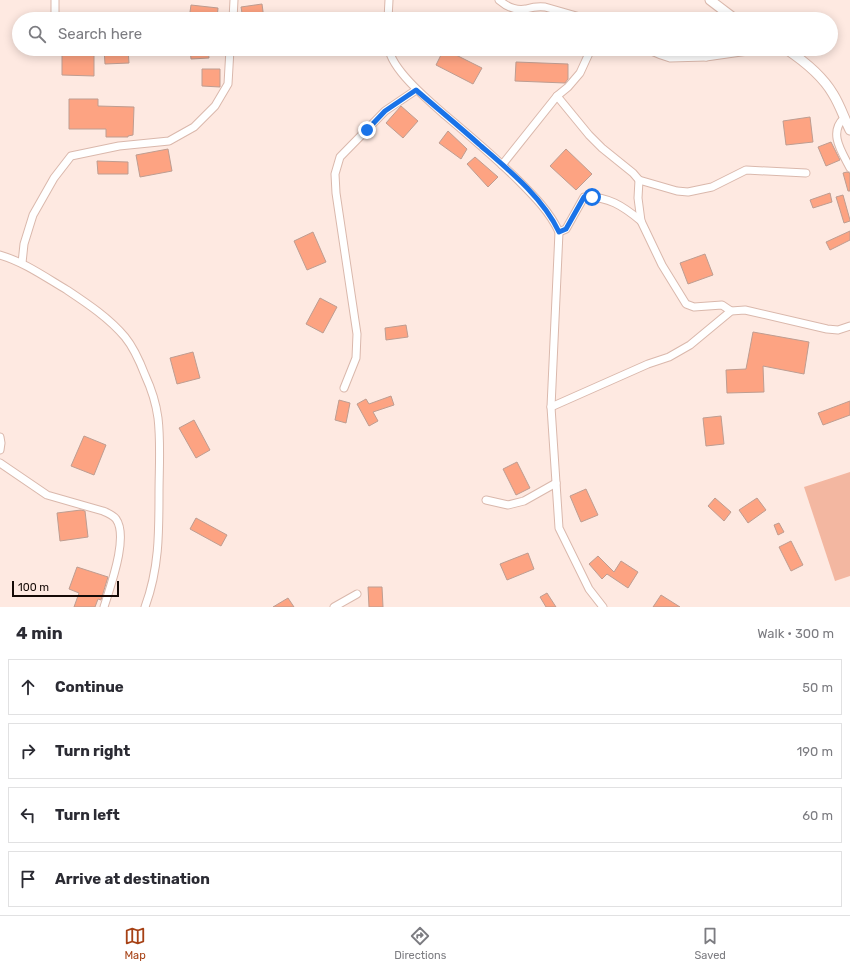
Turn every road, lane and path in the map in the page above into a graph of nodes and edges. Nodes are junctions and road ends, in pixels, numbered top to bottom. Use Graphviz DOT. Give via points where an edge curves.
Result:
graph roads {
  1 [pos="54,0"];
  2 [pos="234,0"];
  3 [pos="389,0"];
  4 [pos="499,0"];
  5 [pos="710,0"];
  6 [pos="55,12"];
  7 [pos="233,12"];
  8 [pos="388,12"];
  9 [pos="564,12"];
  10 [pos="726,12"];
  11 [pos="230,56"];
  12 [pos="390,56"];
  13 [pos="588,56"];
  14 [pos="664,56"];
  15 [pos="713,56"];
  16 [pos="796,56"];
  17 [pos="706,57"];
  18 [pos="416,90"];
  19 [pos="557,96"];
  20 [pos="844,118"];
  21 [pos="850,130"];
  22 [pos="502,165"];
  23 [pos="850,168"];
  24 [pos="806,173"];
  25 [pos="640,180"];
  26 [pos="641,221"];
  27 [pos="559,232"];
  28 [pos="0,255"];
  29 [pos="22,263"];
  30 [pos="731,311"];
  31 [pos="850,326"];
  32 [pos="344,388"];
  33 [pos="552,407"];
  34 [pos="0,437"];
  35 [pos="0,450"];
  36 [pos="0,463"];
  37 [pos="556,483"];
  38 [pos="486,500"];
  39 [pos="357,594"];
  40 [pos="104,607"];
  41 [pos="145,607"];
  42 [pos="334,607"];
  43 [pos="603,607"];
  1 -- 6 [label="street"];
  2 -- 7 [label="street"];
  3 -- 8 [label="street"];
  4 -- 9 [label="street" via="518,9 545,6"];
  5 -- 10 [label="street"];
  11 -- 29 [label="street" via="228,84 215,106 194,127 169,141 119,146 71,156 54,178 32,215"];
  12 -- 18 [label="street"];
  13 -- 19 [label="street" via="580,73"];
  14 -- 17 [label="street"];
  15 -- 17 [label="street"];
  16 -- 20 [label="street" via="823,80 834,95"];
  18 -- 22 [label="street"];
  18 -- 32 [label="street" via="385,111 340,157 336,174 336,193 357,334 356,358"];
  19 -- 22 [label="street"];
  19 -- 25 [label="street" via="588,135"];
  20 -- 21 [label="street"];
  20 -- 23 [label="street" via="839,122 836,132 838,143"];
  22 -- 27 [label="street" via="534,196"];
  24 -- 25 [label="street" via="746,170 712,188 688,192"];
  25 -- 26 [label="street" via="638,198"];
  26 -- 27 [label="street" via="612,201 584,197 566,229"];
  26 -- 30 [label="street" via="662,265 686,304 694,307 722,305"];
  27 -- 33 [label="street"];
  28 -- 29 [label="street"];
  29 -- 41 [label="street" via="92,306 111,322 126,338 149,384 159,429 159,516 158,555"];
  30 -- 31 [label="street" via="745,310 827,329 838,330"];
  30 -- 33 [label="street" via="690,345"];
  33 -- 37 [label="street"];
  34 -- 35 [label="street"];
  36 -- 40 [label="street" via="47,495 103,511 116,520 121,536 120,550"];
  37 -- 38 [label="street" via="519,502 508,504"];
  37 -- 43 [label="street" via="559,528 589,589"];
  39 -- 42 [label="street"];
}
